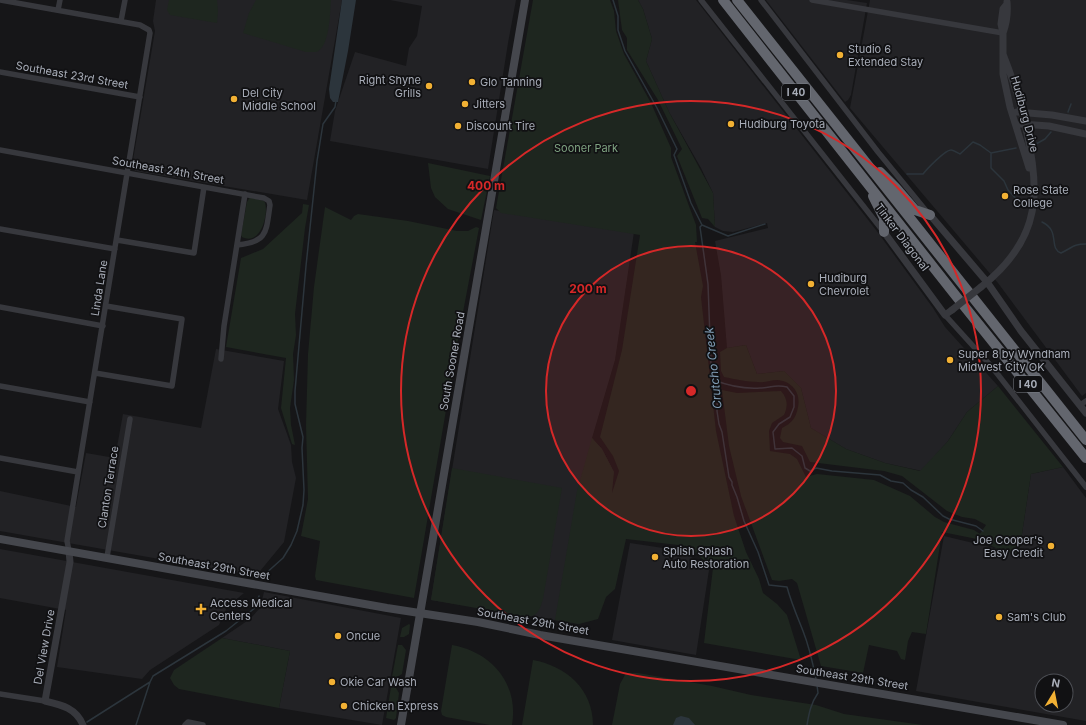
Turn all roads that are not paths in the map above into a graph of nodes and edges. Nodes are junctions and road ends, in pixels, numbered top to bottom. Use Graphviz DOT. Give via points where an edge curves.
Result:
graph roads {
  1 [pos="0,0"];
  2 [pos="60,0"];
  3 [pos="125,0"];
  4 [pos="525,0"];
  5 [pos="701,0"];
  6 [pos="739,0"];
  7 [pos="761,0"];
  8 [pos="812,0"];
  9 [pos="724,1"];
  10 [pos="1007,2"];
  11 [pos="58,10"];
  12 [pos="121,21"];
  13 [pos="1003,34"];
  14 [pos="1003,54"];
  15 [pos="0,72"];
  16 [pos="140,97"];
  17 [pos="1021,111"];
  18 [pos="1012,112"];
  19 [pos="1086,122"];
  20 [pos="1015,124"];
  21 [pos="1024,124"];
  22 [pos="1086,134"];
  23 [pos="855,149"];
  24 [pos="0,150"];
  25 [pos="128,173"];
  26 [pos="1033,178"];
  27 [pos="867,181"];
  28 [pos="204,187"];
  29 [pos="245,194"];
  30 [pos="930,215"];
  31 [pos="0,229"];
  32 [pos="884,232"];
  33 [pos="117,240"];
  34 [pos="237,245"];
  35 [pos="115,249"];
  36 [pos="1003,266"];
  37 [pos="981,274"];
  38 [pos="987,282"];
  39 [pos="106,306"];
  40 [pos="0,307"];
  41 [pos="945,315"];
  42 [pos="103,326"];
  43 [pos="220,359"];
  44 [pos="95,373"];
  45 [pos="0,386"];
  46 [pos="90,402"];
  47 [pos="1083,403"];
  48 [pos="1086,413"];
  49 [pos="130,419"];
  50 [pos="1086,440"];
  51 [pos="0,458"];
  52 [pos="1086,458"];
  53 [pos="78,472"];
  54 [pos="1086,487"];
  55 [pos="0,539"];
  56 [pos="69,551"];
  57 [pos="107,558"];
  58 [pos="420,613"];
  59 [pos="0,694"];
  60 [pos="45,701"];
  61 [pos="84,725"];
  62 [pos="184,725"];
  63 [pos="203,725"];
  64 [pos="401,725"];
  65 [pos="1063,725"];
  1 -- 11 [label="street"];
  2 -- 11 [label="street"];
  3 -- 12 [label="street"];
  4 -- 58 [label="main road, South Sooner Road"];
  5 -- 32 [label="street, Tinker Diagonal"];
  6 -- 23 [label="highway, Tinker Diagonal / I 40"];
  7 -- 30 [label="street"];
  8 -- 13 [label="street"];
  9 -- 27 [label="highway, Tinker Diagonal / I 40"];
  10 -- 13 [label="street, Hudiburg Drive" via="1003,9 1001,24"];
  11 -- 12 [label="street"];
  12 -- 16 [label="street, Linda Lane" via="140,25 149,30 151,37"];
  13 -- 14 [label="street, Hudiburg Drive"];
  14 -- 17 [label="street, Hudiburg Drive"];
  14 -- 18 [label="street, Hudiburg Drive" via="1003,74"];
  15 -- 16 [label="street, Southeast 23rd Street"];
  16 -- 25 [label="street, Linda Lane"];
  17 -- 18 [label="street"];
  17 -- 19 [label="street"];
  17 -- 21 [label="street, Hudiburg Drive"];
  18 -- 20 [label="street, Hudiburg Drive"];
  20 -- 21 [label="street"];
  20 -- 26 [label="street, Hudiburg Drive"];
  21 -- 22 [label="street" via="1049,126"];
  21 -- 26 [label="street, Hudiburg Drive"];
  23 -- 30 [label="highway" via="915,210"];
  23 -- 50 [label="highway, Tinker Diagonal / I 40"];
  24 -- 25 [label="street, Southeast 24th Street"];
  25 -- 28 [label="street, Southeast 24th Street"];
  25 -- 33 [label="street, Linda Lane"];
  26 -- 36 [label="street, Hudiburg Drive" via="1033,202 1027,228 1018,247"];
  27 -- 32 [label="highway" via="884,218"];
  27 -- 52 [label="highway, Tinker Diagonal / I 40"];
  28 -- 29 [label="street, Southeast 24th Street"];
  28 -- 33 [label="street" via="194,253"];
  29 -- 34 [label="street"];
  29 -- 34 [label="street, Southeast 24th Street" via="264,198 270,205 266,230 262,236 256,241"];
  30 -- 37 [label="street"];
  31 -- 35 [label="street"];
  32 -- 41 [label="street, Tinker Diagonal"];
  33 -- 35 [label="street, Linda Lane"];
  34 -- 43 [label="street"];
  35 -- 39 [label="street, Linda Lane"];
  36 -- 37 [label="street" via="987,274"];
  36 -- 38 [label="street, Hudiburg Drive"];
  37 -- 38 [label="street"];
  38 -- 41 [label="street, Hudiburg Drive, bridge"];
  38 -- 47 [label="street" via="1021,331"];
  39 -- 42 [label="street, Linda Lane"];
  39 -- 44 [label="street" via="182,319 172,386"];
  40 -- 42 [label="street"];
  41 -- 54 [label="street, Tinker Diagonal" via="992,367"];
  42 -- 44 [label="street, Linda Lane"];
  44 -- 46 [label="street, Linda Lane"];
  45 -- 46 [label="street"];
  46 -- 53 [label="street, Linda Lane"];
  47 -- 48 [label="street"];
  49 -- 57 [label="street, Clanton Terrace"];
  51 -- 53 [label="street"];
  53 -- 56 [label="street, Linda Lane" via="67,541"];
  55 -- 56 [label="main road, Southeast 29th Street"];
  56 -- 57 [label="main road, Southeast 29th Street"];
  56 -- 60 [label="street, Del View Drive" via="70,562"];
  57 -- 58 [label="main road, Southeast 29th Street"];
  58 -- 64 [label="main road, South Sooner Road"];
  58 -- 65 [label="main road, Southeast 29th Street"];
  59 -- 60 [label="street"];
  60 -- 61 [label="street, Del View Drive" via="68,708 78,715"];
  62 -- 63 [label="street" via="188,722"];
}
